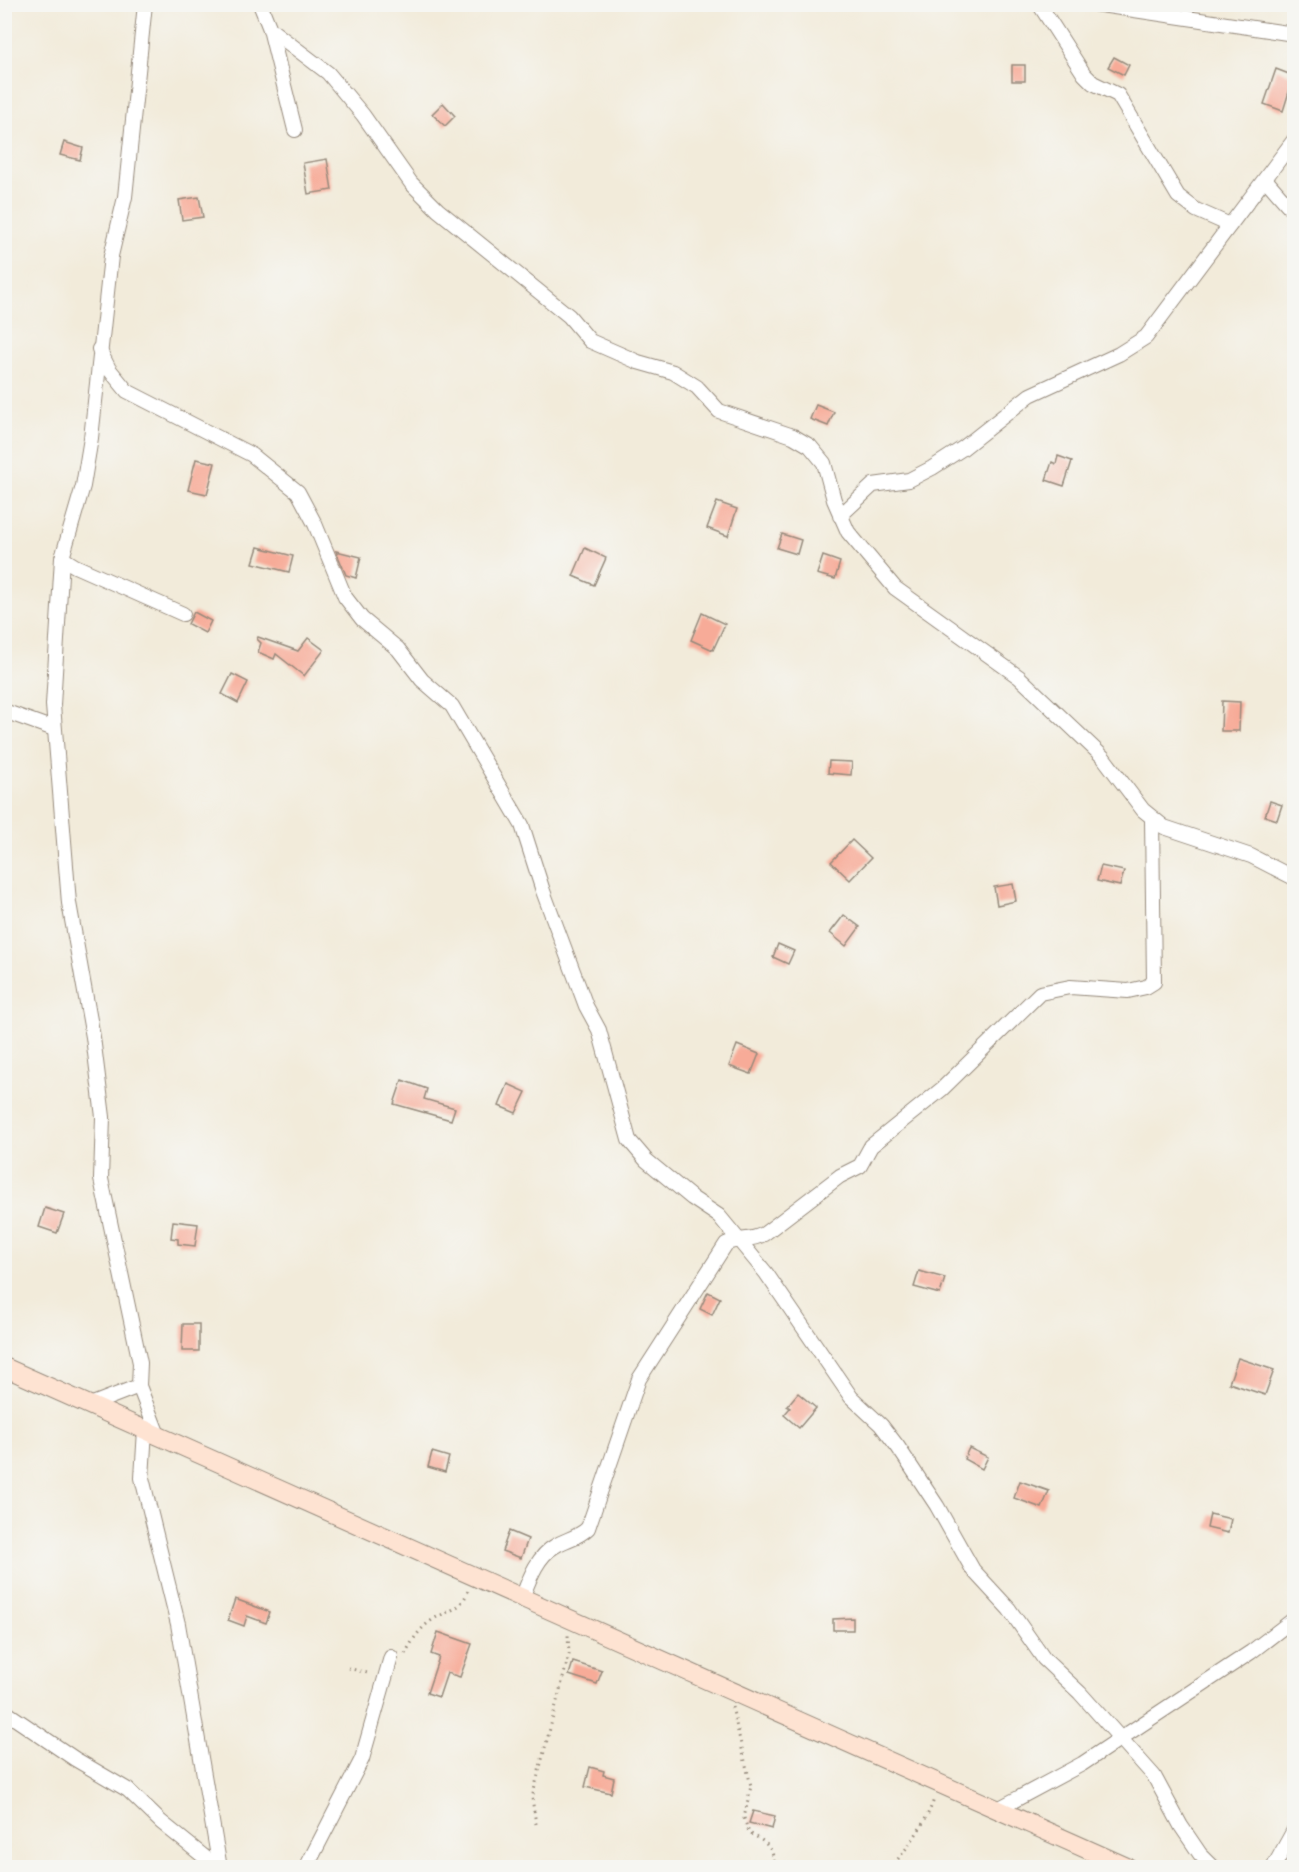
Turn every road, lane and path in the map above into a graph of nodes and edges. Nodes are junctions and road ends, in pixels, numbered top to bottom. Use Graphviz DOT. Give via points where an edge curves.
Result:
graph roads {
  1 [pos="145,4"];
  2 [pos="260,4"];
  3 [pos="1039,4"];
  4 [pos="1094,4"];
  5 [pos="270,29"];
  6 [pos="1294,34"];
  7 [pos="295,130"];
  8 [pos="1294,140"];
  9 [pos="1266,180"];
  10 [pos="1294,212"];
  11 [pos="1230,225"];
  12 [pos="99,349"];
  13 [pos="840,516"];
  14 [pos="62,558"];
  15 [pos="183,614"];
  16 [pos="4,711"];
  17 [pos="54,729"];
  18 [pos="1152,819"];
  19 [pos="1294,878"];
  20 [pos="740,1240"];
  21 [pos="4,1367"];
  22 [pos="139,1386"];
  23 [pos="90,1405"];
  24 [pos="152,1432"];
  25 [pos="474,1576"];
  26 [pos="522,1598"];
  27 [pos="566,1618"];
  28 [pos="1294,1619"];
  29 [pos="391,1657"];
  30 [pos="348,1668"];
  31 [pos="387,1674"];
  32 [pos="732,1691"];
  33 [pos="4,1711"];
  34 [pos="1120,1738"];
  35 [pos="940,1783"];
  36 [pos="998,1809"];
  37 [pos="536,1824"];
  38 [pos="1294,1830"];
  39 [pos="219,1868"];
  40 [pos="306,1868"];
  41 [pos="774,1868"];
  42 [pos="890,1868"];
  43 [pos="1129,1868"];
  44 [pos="1214,1868"];
  45 [pos="1273,1868"];
  1 -- 12 [label="street" via="124,197 111,256"];
  2 -- 5 [label="street"];
  3 -- 11 [label="street" via="1084,74 1093,83 1118,94 1178,196 1196,210"];
  4 -- 6 [label="street"];
  5 -- 7 [label="street"];
  5 -- 13 [label="street" via="327,73 363,115 411,183 438,210 569,316 590,341 673,372 697,387 719,411 793,436 810,446 824,463"];
  8 -- 9 [label="street"];
  9 -- 10 [label="street"];
  9 -- 11 [label="street"];
  11 -- 13 [label="street" via="1146,337 1119,354 1030,395 932,468 909,480 873,485"];
  12 -- 14 [label="street" via="83,486"];
  12 -- 20 [label="street" via="127,391 252,454 298,492 345,597 362,620 398,650 422,680 452,706 522,825 586,1006 599,1030 629,1140 646,1160 719,1216"];
  13 -- 18 [label="street" via="848,532 895,588 1019,677 1103,757"];
  14 -- 15 [label="street"];
  14 -- 17 [label="street" via="56,617"];
  16 -- 17 [label="street"];
  17 -- 22 [label="street" via="69,903 103,1117 101,1179 140,1364"];
  18 -- 19 [label="street" via="1164,827 1251,856"];
  18 -- 20 [label="street" via="1154,982 1128,991 1070,987 1040,993 942,1089 871,1146 860,1166 840,1176 764,1234 751,1241"];
  20 -- 26 [label="street" via="726,1244 639,1379 588,1528 545,1553"];
  20 -- 34 [label="street" via="851,1398 898,1447 973,1570 1009,1609 1044,1659"];
  21 -- 23 [label="street"];
  22 -- 23 [label="street"];
  22 -- 24 [label="street"];
  23 -- 24 [label="street"];
  24 -- 25 [label="street"];
  24 -- 39 [label="street" via="142,1478 178,1624"];
  25 -- 26 [label="street"];
  25 -- 31 [label="path" via="465,1598 452,1613 433,1620 415,1635 403,1657"];
  26 -- 27 [label="street"];
  27 -- 32 [label="street"];
  27 -- 37 [label="path" via="569,1655 532,1798"];
  28 -- 34 [label="street"];
  29 -- 31 [label="street"];
  30 -- 31 [label="path"];
  31 -- 40 [label="street" via="362,1759"];
  32 -- 35 [label="street"];
  32 -- 41 [label="path" via="732,1713 751,1786 744,1818 749,1833 768,1843"];
  33 -- 39 [label="street" via="128,1790"];
  34 -- 36 [label="street" via="1053,1782"];
  34 -- 44 [label="street" via="1154,1776 1181,1826"];
  35 -- 36 [label="street"];
  35 -- 42 [label="path" via="930,1810 904,1853"];
  36 -- 43 [label="street"];
  38 -- 45 [label="street"];
}
